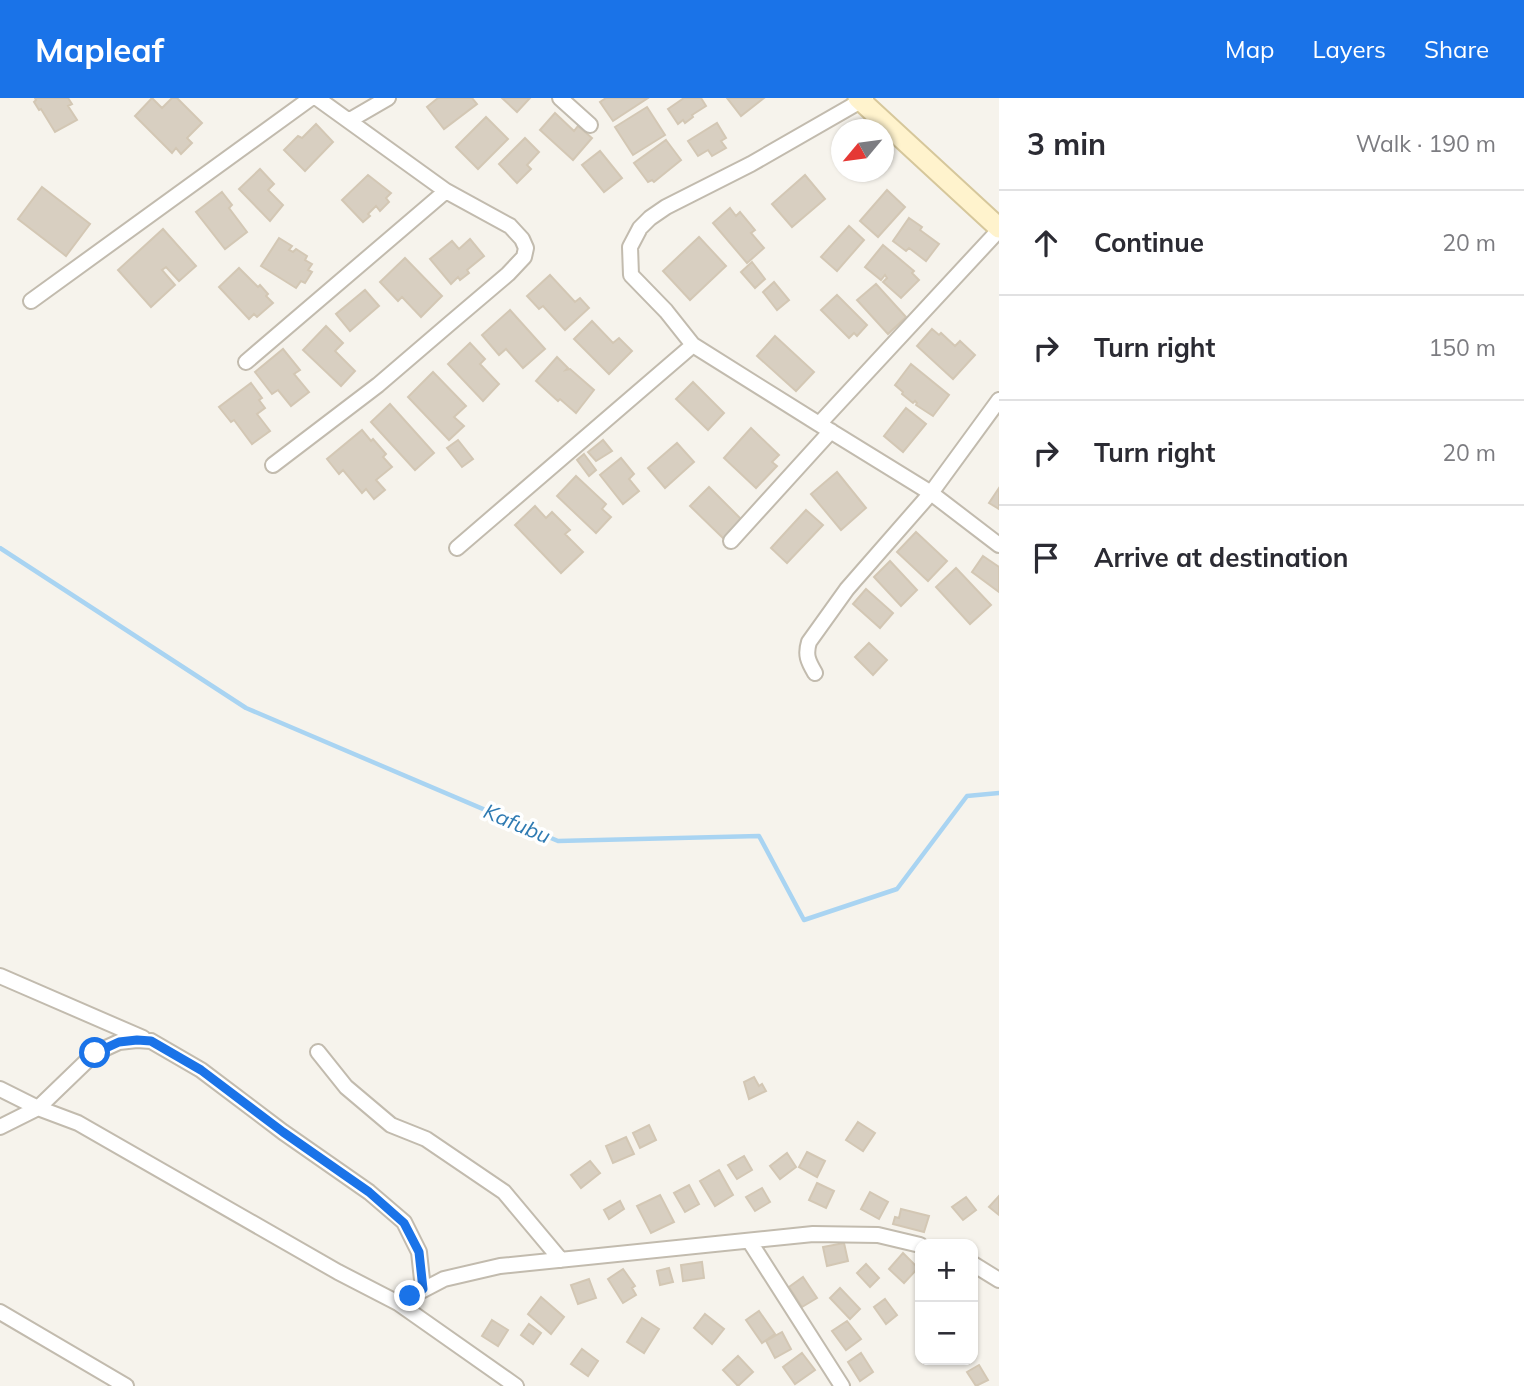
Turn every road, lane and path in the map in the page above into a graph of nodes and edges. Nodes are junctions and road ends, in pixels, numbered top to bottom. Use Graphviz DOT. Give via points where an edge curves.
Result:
graph roads {
  1 [pos="311,98"];
  2 [pos="317,98"];
  3 [pos="388,98"];
  4 [pos="560,98"];
  5 [pos="862,99"];
  6 [pos="350,120"];
  7 [pos="590,125"];
  8 [pos="446,191"];
  9 [pos="999,229"];
  10 [pos="31,301"];
  11 [pos="693,345"];
  12 [pos="246,362"];
  13 [pos="999,400"];
  14 [pos="825,428"];
  15 [pos="273,465"];
  16 [pos="931,493"];
  17 [pos="731,541"];
  18 [pos="999,545"];
  19 [pos="457,548"];
  20 [pos="814,673"];
  21 [pos="0,976"];
  22 [pos="151,1041"];
  23 [pos="318,1052"];
  24 [pos="0,1089"];
  25 [pos="38,1108"];
  26 [pos="0,1127"];
  27 [pos="750,1242"];
  28 [pos="915,1243"];
  29 [pos="561,1260"];
  30 [pos="978,1267"];
  31 [pos="999,1280"];
  32 [pos="423,1289"];
  33 [pos="398,1304"];
  34 [pos="0,1312"];
  35 [pos="125,1386"];
  36 [pos="516,1386"];
  37 [pos="842,1386"];
  1 -- 10 [label="street"];
  2 -- 6 [label="street"];
  3 -- 6 [label="street"];
  4 -- 7 [label="street"];
  5 -- 9 [label="main road"];
  5 -- 11 [label="street" via="666,207 640,228 630,247 631,275"];
  6 -- 8 [label="street"];
  8 -- 12 [label="street"];
  8 -- 15 [label="street" via="510,226 522,239 524,257 378,385"];
  9 -- 14 [label="street"];
  11 -- 14 [label="street"];
  11 -- 19 [label="street"];
  13 -- 16 [label="street"];
  14 -- 16 [label="street"];
  14 -- 17 [label="street"];
  16 -- 18 [label="street"];
  16 -- 20 [label="street" via="847,589 808,642 807,659"];
  21 -- 22 [label="street"];
  22 -- 25 [label="street" via="119,1042 95,1053"];
  22 -- 32 [label="street" via="201,1070 369,1192 404,1223 419,1252"];
  23 -- 29 [label="street" via="346,1087 391,1125 426,1139 504,1192"];
  24 -- 25 [label="street"];
  25 -- 26 [label="street"];
  25 -- 33 [label="street" via="78,1124"];
  27 -- 28 [label="street" via="861,1234"];
  27 -- 29 [label="street"];
  27 -- 37 [label="street"];
  29 -- 32 [label="street" via="500,1266 444,1279"];
  30 -- 31 [label="street"];
  32 -- 33 [label="street"];
  33 -- 36 [label="street"];
  34 -- 35 [label="street"];
}
